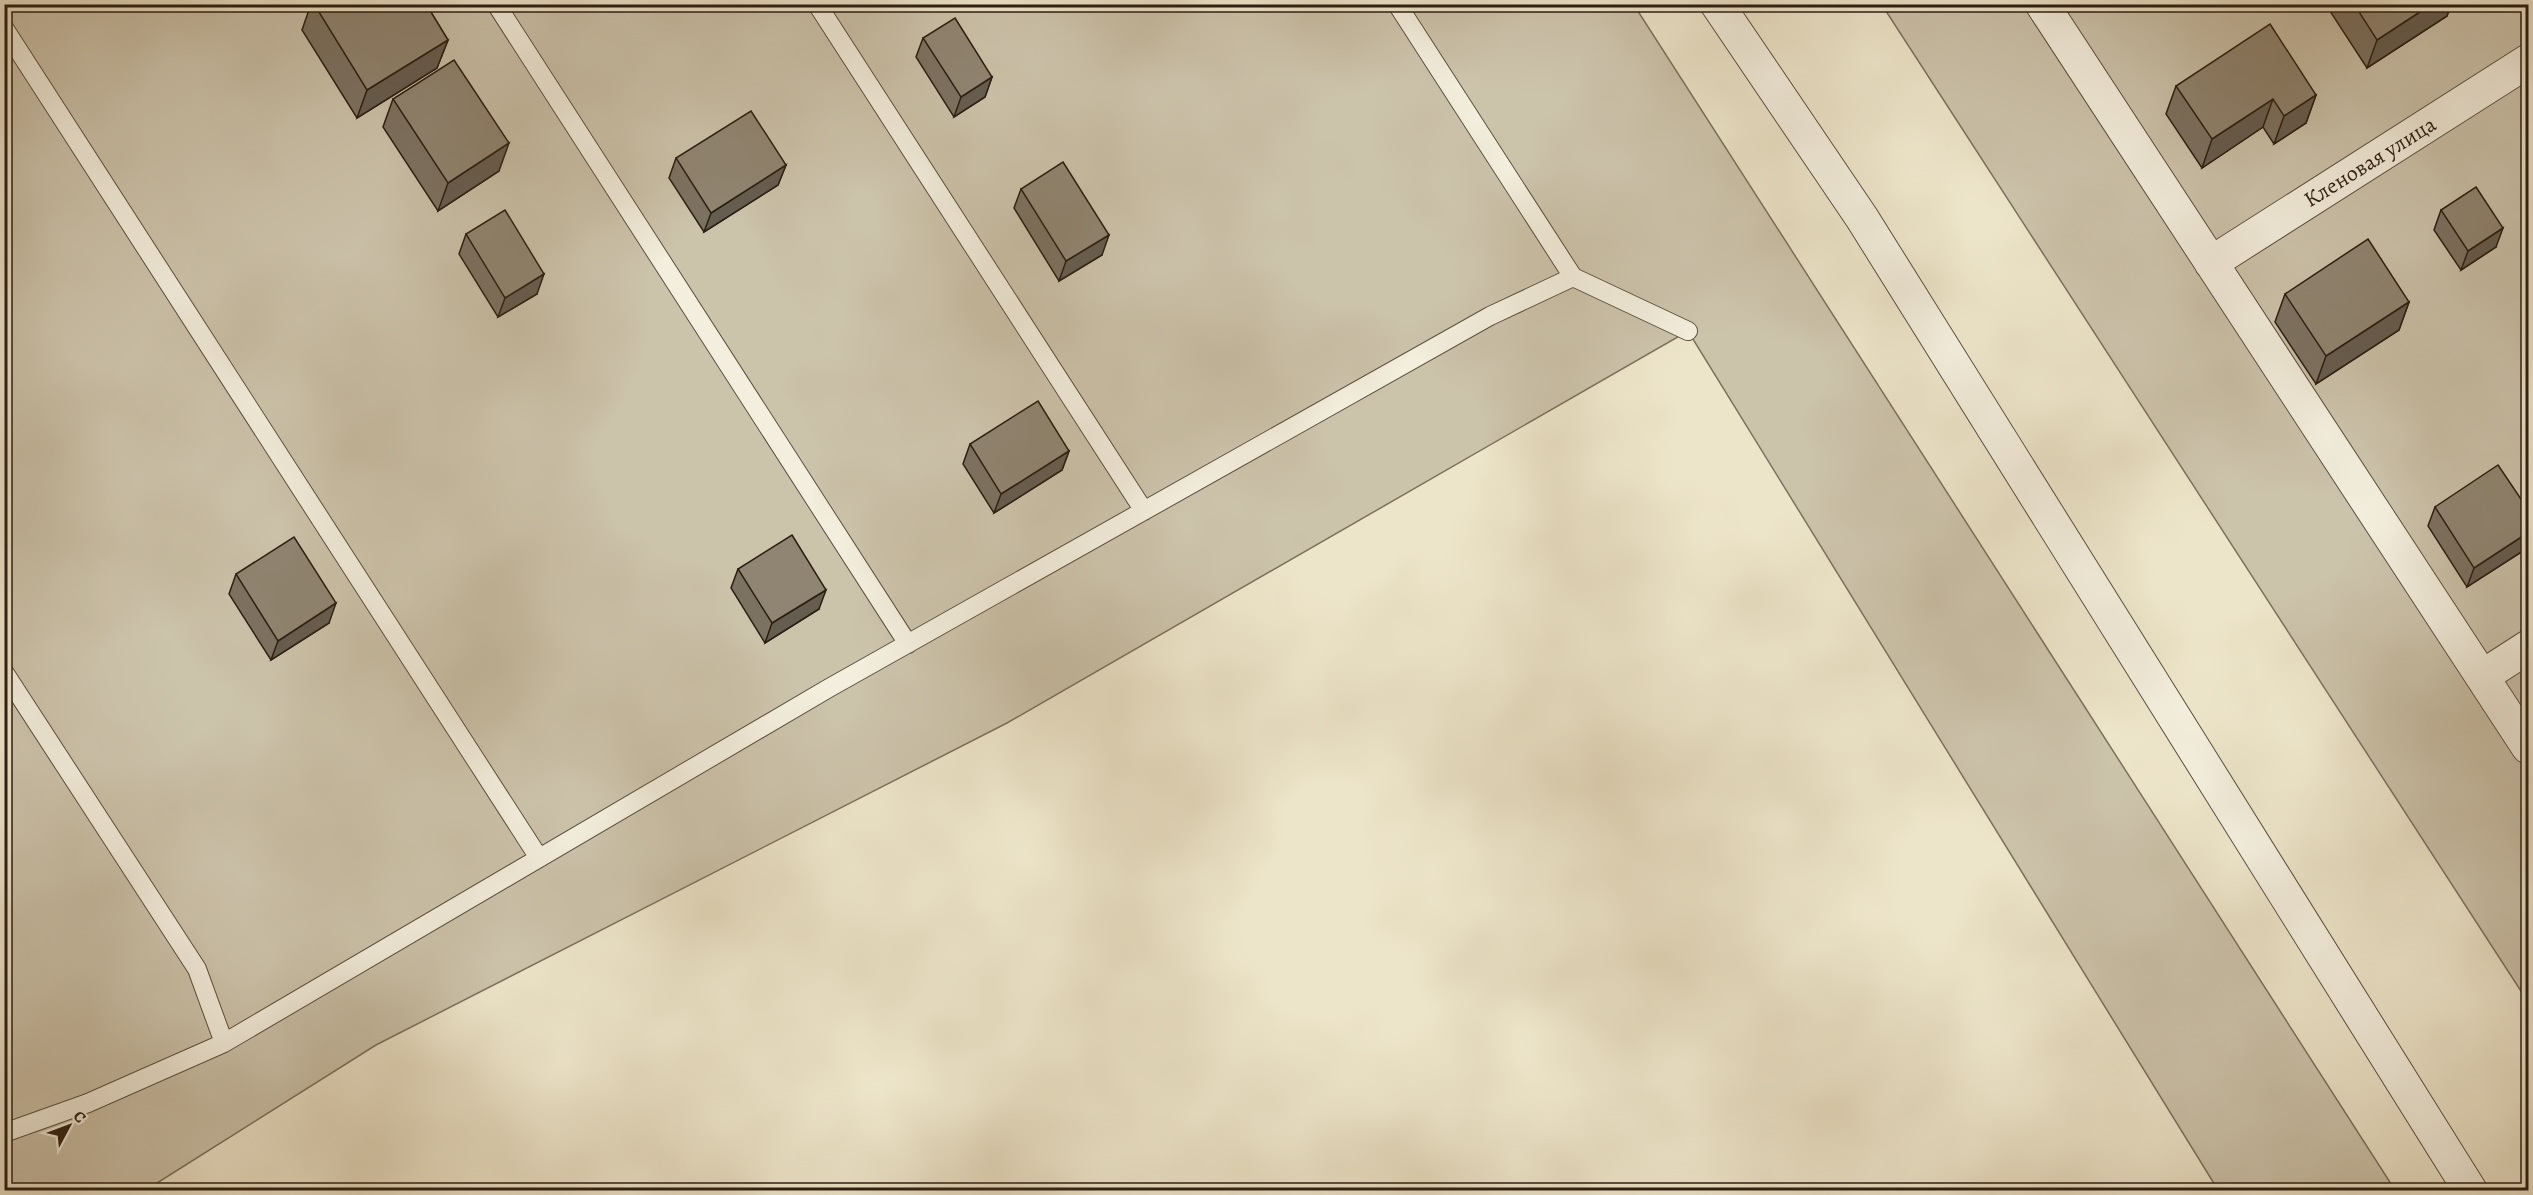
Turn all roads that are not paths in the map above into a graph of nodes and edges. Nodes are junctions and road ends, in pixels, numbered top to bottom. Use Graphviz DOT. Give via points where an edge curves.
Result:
graph roads {
  1 [pos="496,4"];
  2 [pos="817,4"];
  3 [pos="1397,4"];
  4 [pos="1717,4"];
  5 [pos="2042,4"];
  6 [pos="4,28"];
  7 [pos="2529,61"];
  8 [pos="2211,263"];
  9 [pos="1573,277"];
  10 [pos="1688,331"];
  11 [pos="1144,511"];
  12 [pos="908,644"];
  13 [pos="2529,646"];
  14 [pos="4,672"];
  15 [pos="2483,676"];
  16 [pos="2529,747"];
  17 [pos="539,858"];
  18 [pos="224,1043"];
  19 [pos="4,1133"];
  20 [pos="2470,1191"];
  1 -- 12 [label="lane"];
  2 -- 11 [label="lane"];
  3 -- 9 [label="lane"];
  4 -- 20 [label="street" via="1862,218"];
  5 -- 8 [label="street"];
  6 -- 17 [label="lane"];
  7 -- 8 [label="street, Кленовая улица"];
  8 -- 15 [label="street"];
  9 -- 10 [label="lane"];
  9 -- 11 [label="lane" via="1490,316"];
  11 -- 12 [label="lane"];
  12 -- 17 [label="lane"];
  13 -- 15 [label="street"];
  14 -- 18 [label="lane" via="196,969"];
  15 -- 16 [label="street"];
  17 -- 18 [label="lane"];
  18 -- 19 [label="lane" via="88,1103"];
}
